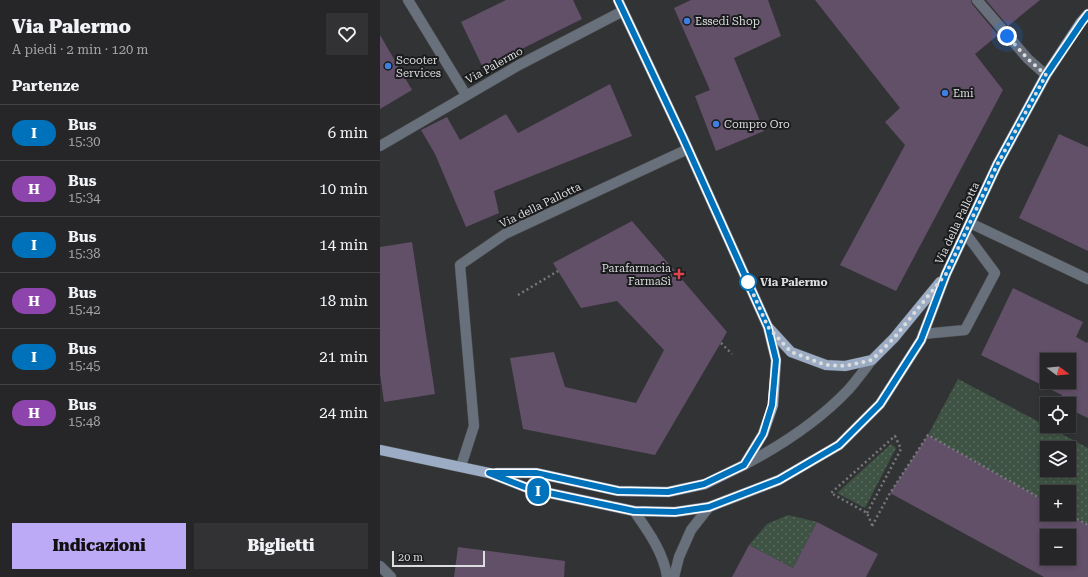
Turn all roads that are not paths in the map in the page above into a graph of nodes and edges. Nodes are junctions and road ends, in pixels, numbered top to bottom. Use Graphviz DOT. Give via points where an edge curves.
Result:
graph roads {
  1 [pos="408,0"];
  2 [pos="618,0"];
  3 [pos="977,0"];
  4 [pos="623,11"];
  5 [pos="1088,14"];
  6 [pos="1046,75"];
  7 [pos="466,95"];
  8 [pos="380,146"];
  9 [pos="688,149"];
  10 [pos="970,223"];
  11 [pos="966,234"];
  12 [pos="946,274"];
  13 [pos="1088,279"];
  14 [pos="768,327"];
  15 [pos="923,334"];
  16 [pos="872,360"];
  17 [pos="380,450"];
  18 [pos="744,465"];
  19 [pos="461,466"];
  20 [pos="489,473"];
  21 [pos="709,507"];
  22 [pos="634,511"];
  23 [pos="380,566"];
  24 [pos="391,577"];
  25 [pos="667,577"];
  26 [pos="674,577"];
  1 -- 7 [label="street"];
  2 -- 4 [label="main road"];
  3 -- 6 [label="street" via="1028,59"];
  4 -- 7 [label="street, Via Palermo"];
  4 -- 9 [label="main road"];
  5 -- 6 [label="main road, Via della Pallotta"];
  6 -- 10 [label="main road, Via della Pallotta" via="997,165"];
  7 -- 8 [label="street, Via Palermo"];
  9 -- 14 [label="main road"];
  9 -- 19 [label="street, Via della Pallotta" via="505,234 460,265 474,426"];
  10 -- 11 [label="main road, Via della Pallotta"];
  10 -- 13 [label="street"];
  11 -- 12 [label="main road, Via della Pallotta"];
  11 -- 15 [label="street" via="995,273 965,330"];
  12 -- 15 [label="main road, Via della Pallotta"];
  12 -- 16 [label="main road" via="894,338"];
  14 -- 16 [label="main road" via="791,352 826,365 845,366"];
  14 -- 18 [label="main road" via="776,360 772,405 763,434"];
  15 -- 21 [label="main road, Via della Pallotta" via="880,404 839,445 779,480"];
  16 -- 18 [label="street" via="849,389 818,418 762,456"];
  17 -- 19 [label="main road, Via della Pallotta"];
  18 -- 20 [label="main road" via="704,484 668,492 618,491 536,473"];
  19 -- 20 [label="main road, Via della Pallotta"];
  20 -- 22 [label="main road, Via della Pallotta" via="530,489"];
  21 -- 22 [label="main road, Via della Pallotta" via="675,512"];
  21 -- 26 [label="street" via="691,530 679,557"];
  22 -- 25 [label="street" via="653,539"];
  23 -- 24 [label="street"];
}
